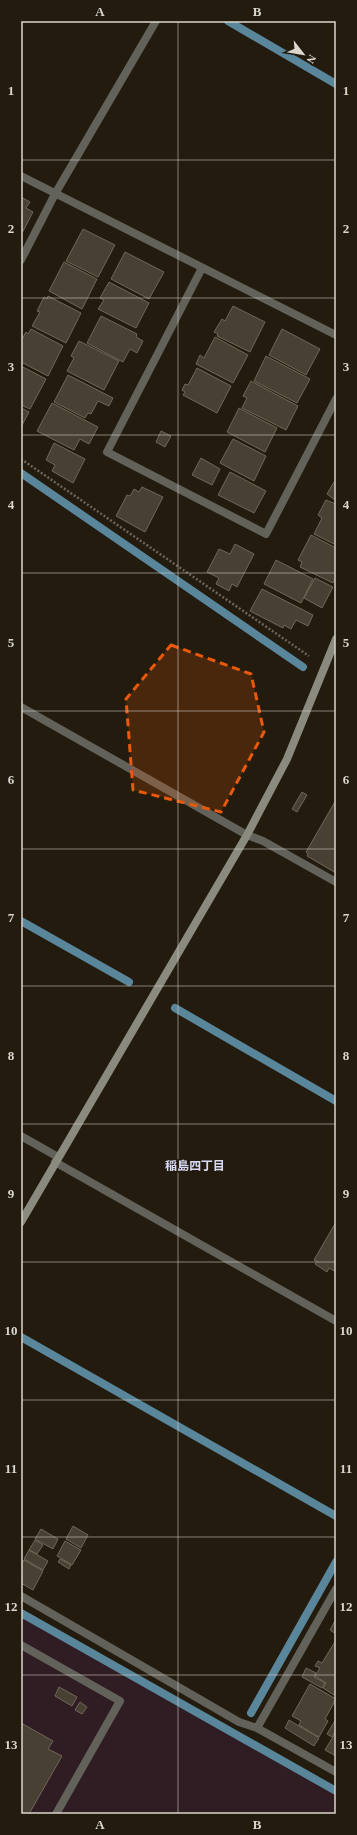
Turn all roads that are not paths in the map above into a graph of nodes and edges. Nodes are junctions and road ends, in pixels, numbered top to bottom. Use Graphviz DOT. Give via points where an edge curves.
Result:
graph roads {
  1 [pos="156,21"];
  2 [pos="21,176"];
  3 [pos="55,194"];
  4 [pos="21,260"];
  5 [pos="202,268"];
  6 [pos="336,335"];
  7 [pos="336,399"];
  8 [pos="336,639"];
  9 [pos="333,656"];
  10 [pos="21,707"];
  11 [pos="247,836"];
  12 [pos="336,882"];
  13 [pos="21,1136"];
  14 [pos="56,1160"];
  15 [pos="21,1222"];
  16 [pos="336,1321"];
  17 [pos="336,1589"];
  18 [pos="21,1596"];
  19 [pos="21,1645"];
  20 [pos="257,1728"];
  21 [pos="336,1772"];
  22 [pos="56,1814"];
  1 -- 3 [label="street"];
  2 -- 3 [label="street"];
  3 -- 4 [label="street"];
  3 -- 5 [label="street"];
  5 -- 6 [label="street"];
  5 -- 7 [label="street" via="107,452 266,534"];
  8 -- 9 [label="street"];
  9 -- 11 [label="street" via="325,666 287,759"];
  10 -- 11 [label="street"];
  11 -- 12 [label="street" via="263,841"];
  11 -- 14 [label="street"];
  13 -- 14 [label="street"];
  14 -- 15 [label="street"];
  14 -- 16 [label="street"];
  17 -- 20 [label="street"];
  18 -- 20 [label="street" via="239,1722"];
  19 -- 22 [label="street" via="120,1701"];
  20 -- 21 [label="street"];
}
